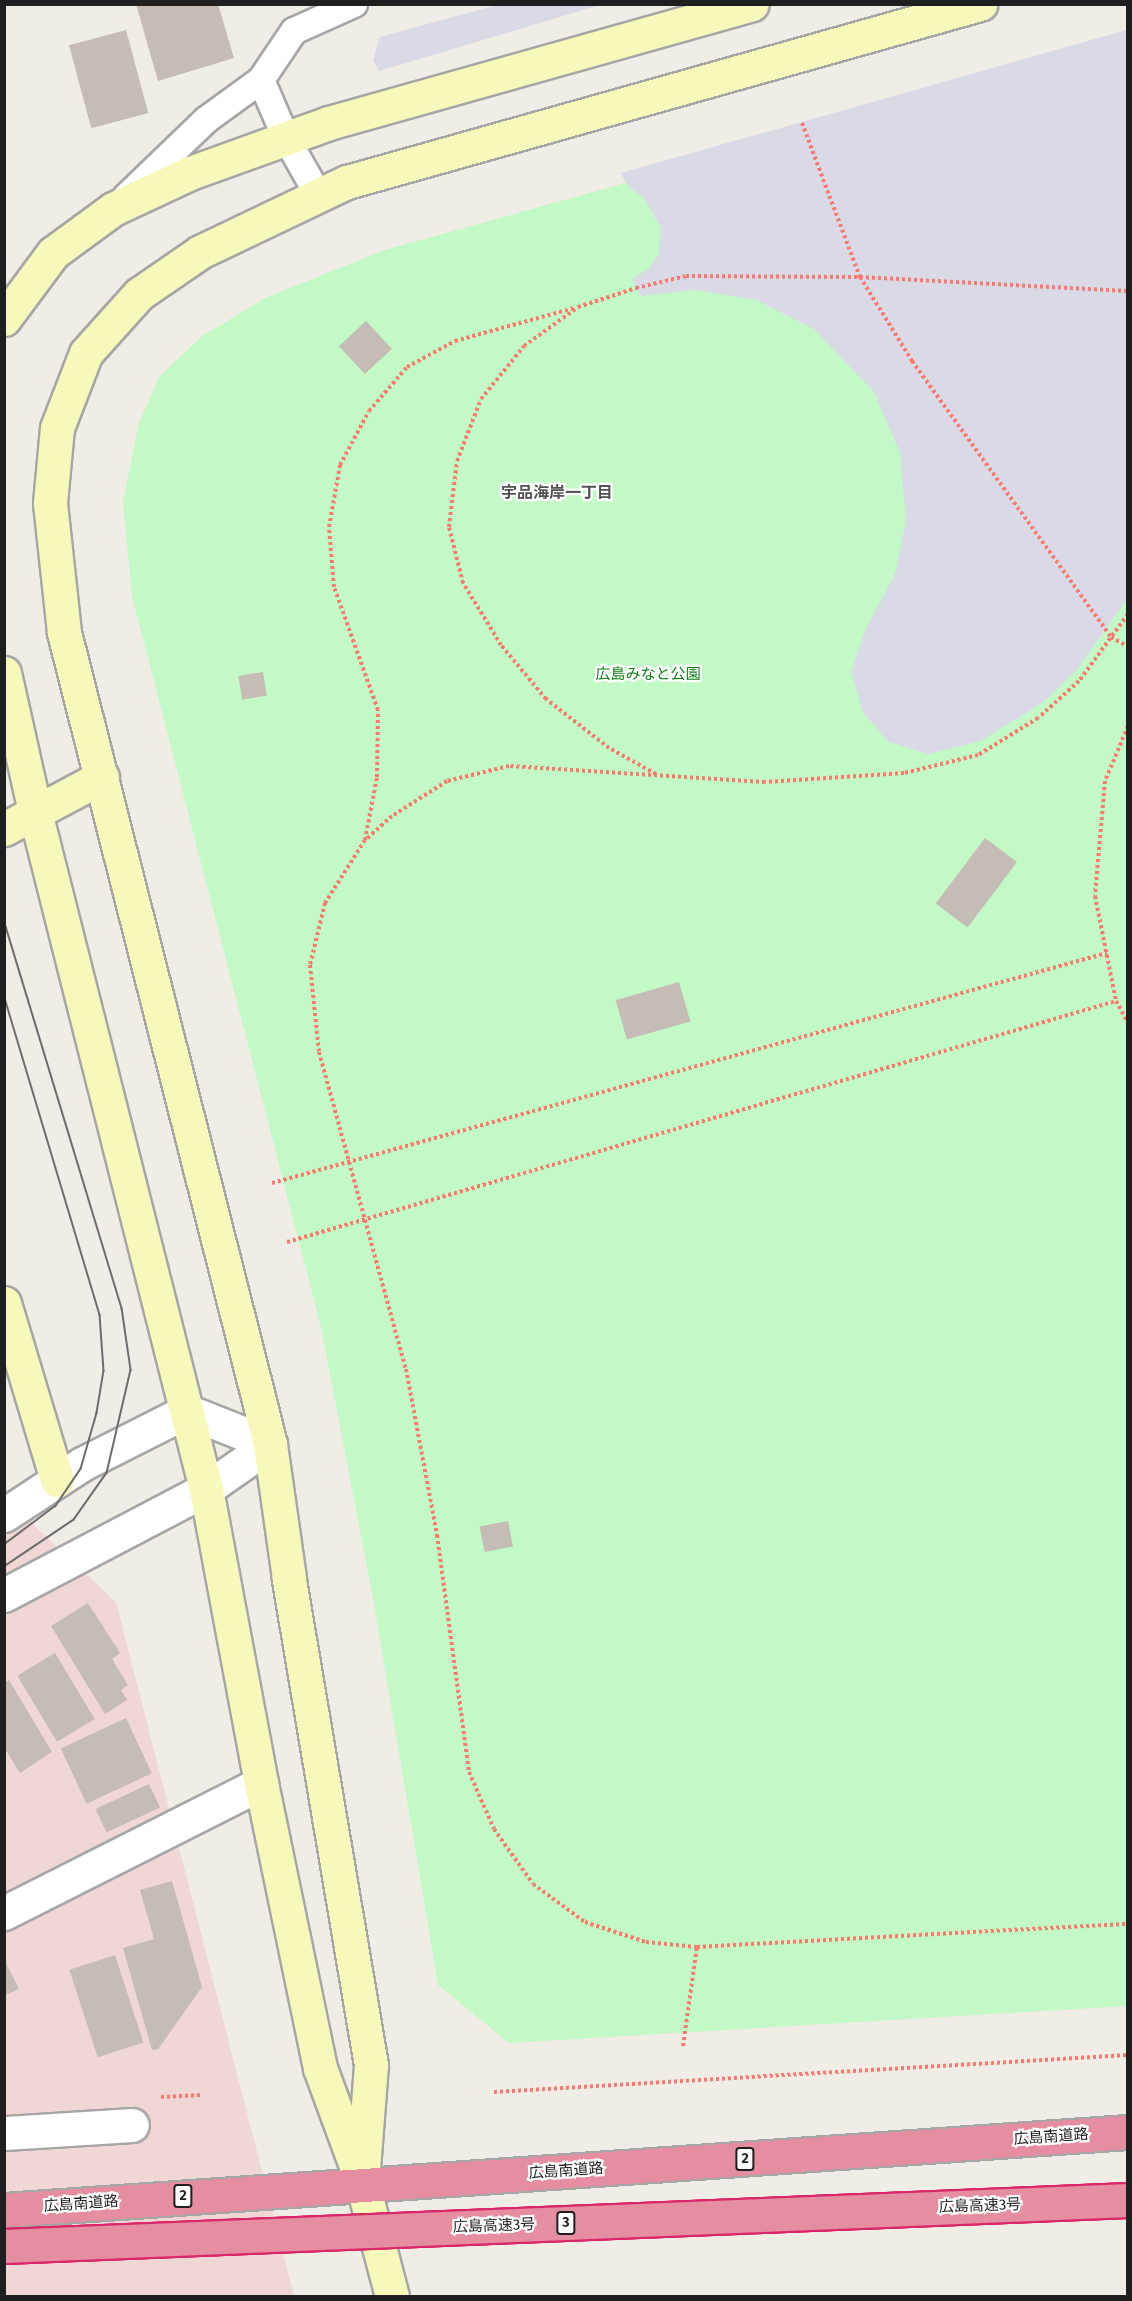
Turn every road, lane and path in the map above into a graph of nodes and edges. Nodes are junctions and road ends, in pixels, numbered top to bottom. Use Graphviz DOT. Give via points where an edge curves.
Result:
graph roads {
  1 [pos="354,4"];
  2 [pos="752,4"];
  3 [pos="980,4"];
  4 [pos="261,80"];
  5 [pos="802,123"];
  6 [pos="286,138"];
  7 [pos="319,195"];
  8 [pos="113,209"];
  9 [pos="860,277"];
  10 [pos="1128,291"];
  11 [pos="578,307"];
  12 [pos="4,319"];
  13 [pos="1128,614"];
  14 [pos="1111,637"];
  15 [pos="1128,647"];
  16 [pos="4,673"];
  17 [pos="1128,726"];
  18 [pos="660,776"];
  19 [pos="102,777"];
  20 [pos="35,812"];
  21 [pos="4,829"];
  22 [pos="365,840"];
  23 [pos="1107,953"];
  24 [pos="1116,1001"];
  25 [pos="1128,1023"];
  26 [pos="349,1162"];
  27 [pos="272,1183"];
  28 [pos="365,1219"];
  29 [pos="287,1242"];
  30 [pos="4,1303"];
  31 [pos="186,1411"];
  32 [pos="270,1444"];
  33 [pos="57,1480"];
  34 [pos="206,1489"];
  35 [pos="4,1515"];
  36 [pos="4,1595"];
  37 [pos="261,1783"];
  38 [pos="4,1913"];
  39 [pos="1128,1924"];
  40 [pos="697,1947"];
  41 [pos="682,2046"];
  42 [pos="1128,2055"];
  43 [pos="494,2092"];
  44 [pos="132,2125"];
  45 [pos="1128,2132"];
  46 [pos="4,2133"];
  47 [pos="362,2182"];
  48 [pos="1128,2200"];
  49 [pos="4,2210"];
  50 [pos="4,2246"];
  51 [pos="392,2296"];
  1 -- 4 [label="lane" via="294,31"];
  2 -- 6 [label="street"];
  3 -- 7 [label="street" via="347,182"];
  4 -- 6 [label="lane"];
  4 -- 8 [label="lane" via="206,120"];
  5 -- 9 [label="path"];
  6 -- 7 [label="lane"];
  6 -- 8 [label="street" via="190,173"];
  7 -- 19 [label="street" via="200,252 139,294 86,352 57,428 50,503 64,632"];
  8 -- 12 [label="street" via="53,254"];
  9 -- 10 [label="path"];
  9 -- 11 [label="path" via="686,276"];
  9 -- 14 [label="path" via="912,361"];
  11 -- 18 [label="path" via="524,346 481,399 457,462 449,527 463,583 501,645 546,699 609,748"];
  11 -- 22 [label="path" via="455,341 407,367 369,411 340,465 329,527 334,587 378,710 376,777"];
  13 -- 14 [label="path"];
  14 -- 15 [label="path"];
  14 -- 18 [label="path" via="1079,681 1038,718 978,755 904,772 777,782"];
  16 -- 20 [label="street"];
  17 -- 23 [label="path" via="1105,781 1095,896"];
  18 -- 22 [label="path" via="508,766 447,781 392,816"];
  19 -- 20 [label="street"];
  19 -- 32 [label="street"];
  20 -- 21 [label="street"];
  20 -- 31 [label="street"];
  22 -- 26 [label="path" via="325,903 310,965 319,1052"];
  23 -- 24 [label="path"];
  23 -- 26 [label="path"];
  24 -- 25 [label="path"];
  24 -- 28 [label="path"];
  26 -- 27 [label="path"];
  26 -- 28 [label="path"];
  28 -- 29 [label="path"];
  28 -- 40 [label="path" via="408,1380 437,1535 470,1772 494,1829 533,1884 585,1922 646,1942"];
  30 -- 33 [label="street"];
  31 -- 32 [label="street"];
  31 -- 33 [label="street"];
  31 -- 34 [label="street"];
  32 -- 34 [label="street"];
  32 -- 47 [label="street" via="371,2065"];
  33 -- 35 [label="street"];
  34 -- 36 [label="street"];
  34 -- 37 [label="street"];
  37 -- 38 [label="street"];
  37 -- 47 [label="street" via="320,2068"];
  39 -- 40 [label="path"];
  40 -- 41 [label="path"];
  42 -- 43 [label="path"];
  44 -- 46 [label="street"];
  45 -- 47 [label="highway, 広島南道路 / 2"];
  47 -- 49 [label="highway, 広島南道路 / 2"];
  47 -- 51 [label="street"];
  48 -- 50 [label="highway, 広島高速3号 / 3, bridge"];
}
